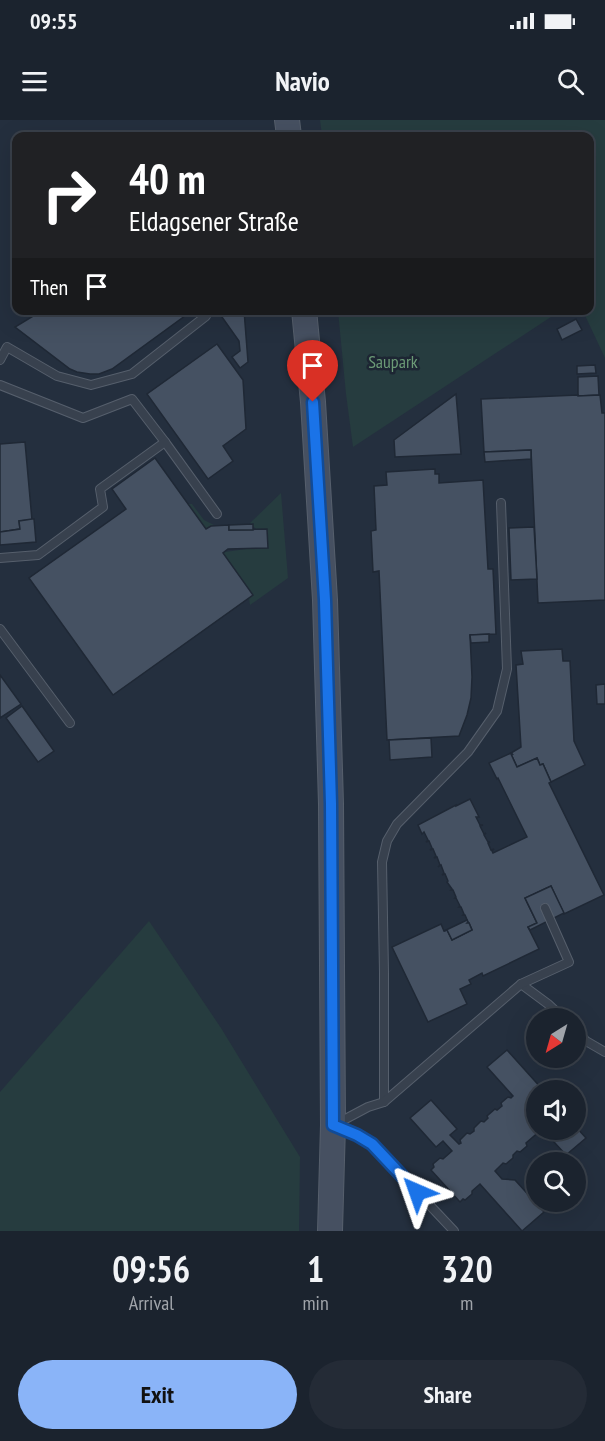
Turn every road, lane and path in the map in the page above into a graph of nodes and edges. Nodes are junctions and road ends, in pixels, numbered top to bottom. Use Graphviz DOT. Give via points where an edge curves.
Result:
graph roads {
  1 [pos="304,315"];
  2 [pos="206,316"];
  3 [pos="0,360"];
  4 [pos="0,385"];
  5 [pos="165,442"];
  6 [pos="501,503"];
  7 [pos="217,514"];
  8 [pos="0,558"];
  9 [pos="0,629"];
  10 [pos="70,723"];
  11 [pos="545,908"];
  12 [pos="521,984"];
  13 [pos="553,1008"];
  14 [pos="586,1041"];
  15 [pos="605,1052"];
  16 [pos="384,1102"];
  17 [pos="333,1125"];
  18 [pos="330,1231"];
  19 [pos="454,1231"];
  1 -- 17 [label="main road" via="325,600"];
  2 -- 3 [label="lane" via="132,374 91,385 57,376 7,347"];
  4 -- 5 [label="lane" via="83,418 132,399"];
  5 -- 7 [label="lane"];
  5 -- 8 [label="lane" via="100,489 104,507 38,555"];
  6 -- 16 [label="lane" via="507,669 497,711 468,752 397,824 387,841 382,862"];
  9 -- 10 [label="lane"];
  11 -- 12 [label="lane" via="569,962"];
  12 -- 13 [label="lane"];
  12 -- 16 [label="lane"];
  14 -- 15 [label="lane"];
  16 -- 17 [label="lane"];
  17 -- 18 [label="main road"];
  17 -- 19 [label="lane" via="372,1144"];
}
